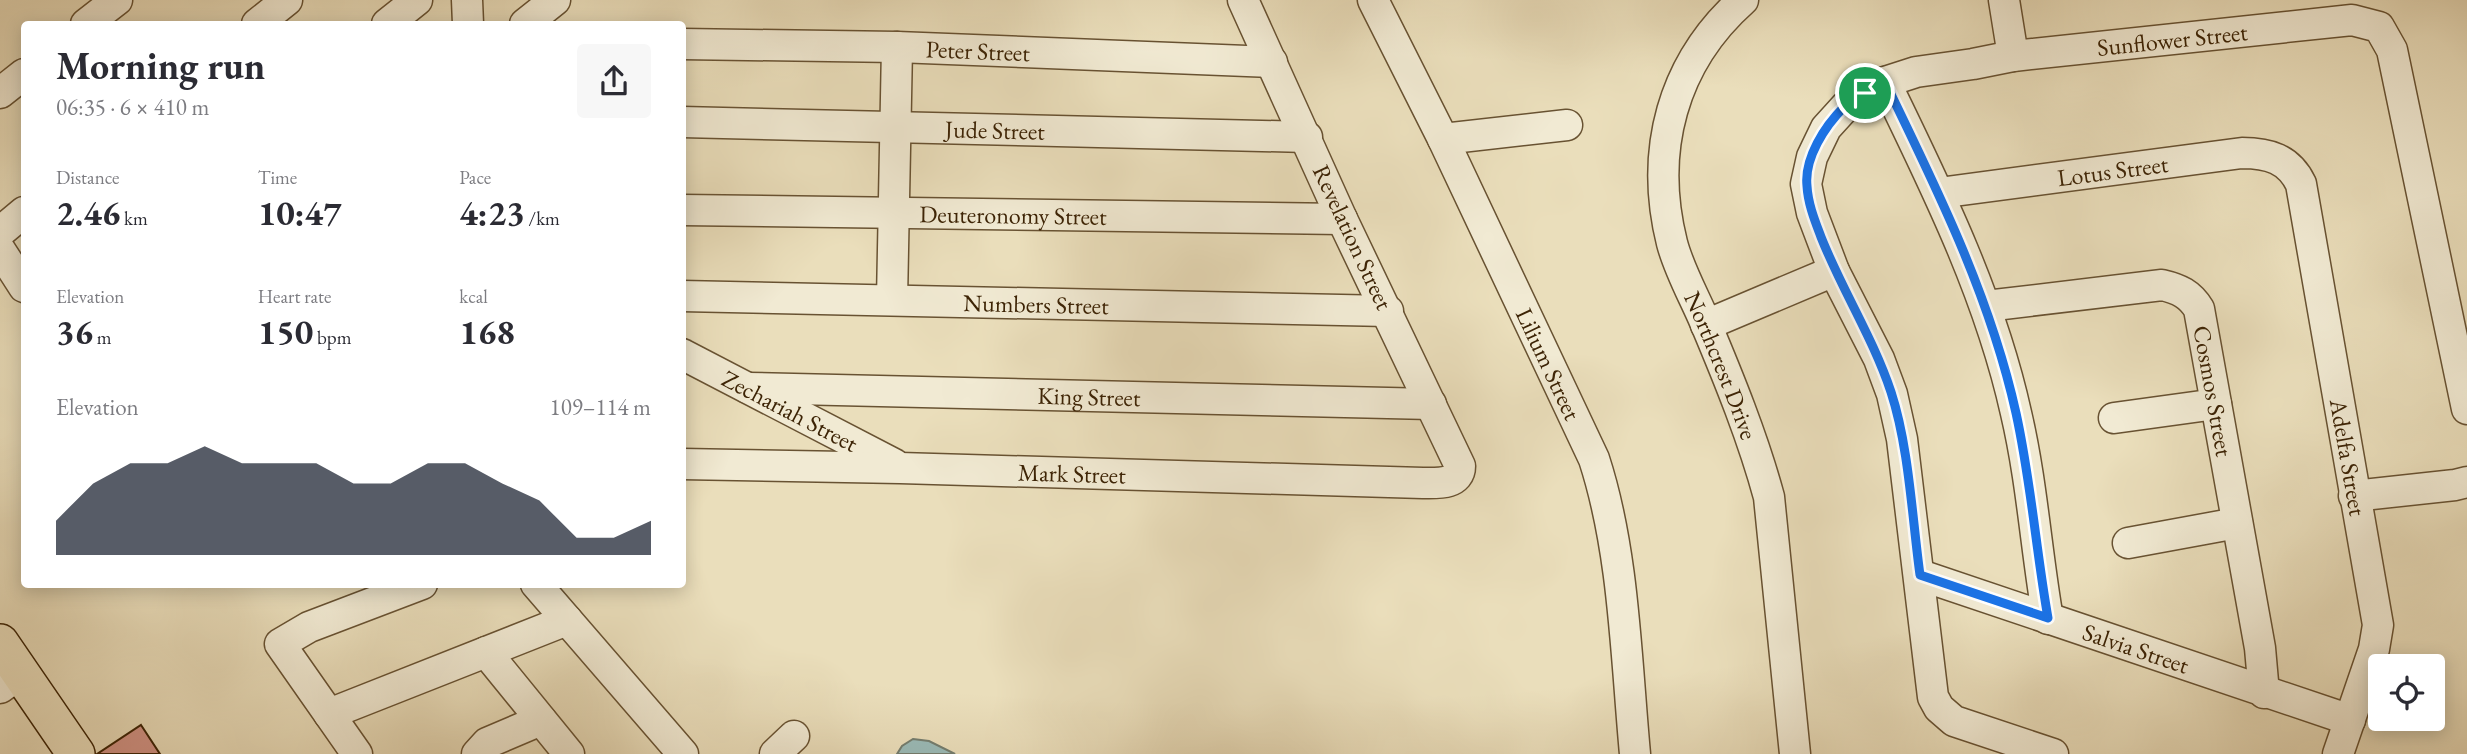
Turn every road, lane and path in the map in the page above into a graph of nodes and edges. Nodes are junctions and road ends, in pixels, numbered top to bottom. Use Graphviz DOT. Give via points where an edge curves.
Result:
graph roads {
  1 [pos="117,0"];
  2 [pos="287,0"];
  3 [pos="417,0"];
  4 [pos="467,0"];
  5 [pos="555,0"];
  6 [pos="1243,0"];
  7 [pos="1373,0"];
  8 [pos="1743,0"];
  9 [pos="2004,0"];
  10 [pos="90,21"];
  11 [pos="261,21"];
  12 [pos="391,21"];
  13 [pos="467,21"];
  14 [pos="528,21"];
  15 [pos="686,44"];
  16 [pos="897,47"];
  17 [pos="2013,56"];
  18 [pos="1272,62"];
  19 [pos="21,76"];
  20 [pos="1885,82"];
  21 [pos="0,93"];
  22 [pos="686,122"];
  23 [pos="1567,125"];
  24 [pos="895,128"];
  25 [pos="1307,137"];
  26 [pos="1443,139"];
  27 [pos="2286,163"];
  28 [pos="1939,193"];
  29 [pos="686,210"];
  30 [pos="21,214"];
  31 [pos="894,214"];
  32 [pos="1342,219"];
  33 [pos="0,232"];
  34 [pos="0,250"];
  35 [pos="1834,271"];
  36 [pos="21,282"];
  37 [pos="686,296"];
  38 [pos="892,300"];
  39 [pos="1986,306"];
  40 [pos="1388,311"];
  41 [pos="1706,325"];
  42 [pos="686,356"];
  43 [pos="748,388"];
  44 [pos="1431,404"];
  45 [pos="2216,404"];
  46 [pos="2467,409"];
  47 [pos="2113,418"];
  48 [pos="686,464"];
  49 [pos="901,468"];
  50 [pos="1459,474"];
  51 [pos="2467,482"];
  52 [pos="2354,496"];
  53 [pos="2237,523"];
  54 [pos="2128,543"];
  55 [pos="1920,575"];
  56 [pos="411,588"];
  57 [pos="539,588"];
  58 [pos="2048,618"];
  59 [pos="567,620"];
  60 [pos="0,643"];
  61 [pos="486,652"];
  62 [pos="11,681"];
  63 [pos="2264,693"];
  64 [pos="329,714"];
  65 [pos="541,720"];
  66 [pos="2350,720"];
  67 [pos="76,754"];
  68 [pos="357,754"];
  69 [pos="477,754"];
  70 [pos="569,754"];
  71 [pos="683,754"];
  72 [pos="1635,754"];
  73 [pos="1796,754"];
  74 [pos="2053,754"];
  75 [pos="2338,754"];
  1 -- 10 [label="street"];
  2 -- 11 [label="street"];
  3 -- 12 [label="street"];
  4 -- 13 [label="street"];
  5 -- 14 [label="street"];
  6 -- 18 [label="street, Revelation Street"];
  7 -- 26 [label="street, Lilium Street"];
  8 -- 41 [label="street, Northcrest Drive" via="1709,36 1686,71 1672,108 1663,159 1664,204 1672,246"];
  9 -- 17 [label="street"];
  15 -- 16 [label="street, Peter Street"];
  16 -- 18 [label="street, Peter Street"];
  16 -- 24 [label="street"];
  17 -- 20 [label="street, Sunflower Street" via="1916,72"];
  17 -- 46 [label="street, Sunflower Street" via="2352,20 2379,27 2392,50"];
  18 -- 25 [label="street, Revelation Street"];
  19 -- 21 [label="street"];
  20 -- 28 [label="street"];
  20 -- 35 [label="street, Sunflower Street" via="1846,106 1826,128 1812,157 1806,184"];
  22 -- 24 [label="street, Jude Street"];
  23 -- 26 [label="street"];
  24 -- 25 [label="street, Jude Street"];
  24 -- 31 [label="street"];
  25 -- 32 [label="street, Revelation Street"];
  26 -- 72 [label="street, Lilium Street" via="1594,459 1605,493 1614,539"];
  27 -- 28 [label="street, Lotus Street" via="2262,153 2242,153"];
  27 -- 52 [label="street, Adelfa Street" via="2301,184"];
  28 -- 39 [label="street"];
  29 -- 31 [label="street, Deuteronomy Street"];
  30 -- 33 [label="street"];
  31 -- 32 [label="street, Deuteronomy Street"];
  31 -- 38 [label="street"];
  32 -- 40 [label="street, Revelation Street"];
  34 -- 36 [label="street"];
  35 -- 41 [label="street"];
  35 -- 55 [label="street, Sunflower Street" via="1892,394"];
  37 -- 38 [label="street, Numbers Street"];
  38 -- 40 [label="street, Numbers Street"];
  39 -- 45 [label="street, Cosmos Street" via="2162,285 2185,292 2199,309"];
  39 -- 58 [label="street" via="2016,412"];
  40 -- 44 [label="street, Revelation Street"];
  41 -- 73 [label="street, Northcrest Drive" via="1769,498"];
  42 -- 43 [label="street, Zechariah Street"];
  43 -- 44 [label="street, King Street"];
  43 -- 49 [label="street, Zechariah Street"];
  44 -- 50 [label="street, Revelation Street" via="1460,466"];
  45 -- 47 [label="street"];
  45 -- 53 [label="street, Cosmos Street"];
  48 -- 49 [label="street, Mark Street"];
  49 -- 50 [label="street, Mark Street" via="1423,483 1449,481"];
  51 -- 52 [label="street"];
  52 -- 66 [label="street, Adelfa Street" via="2378,625 2375,649"];
  53 -- 54 [label="street"];
  53 -- 63 [label="street, Cosmos Street"];
  55 -- 58 [label="street, Salvia Street"];
  55 -- 74 [label="street, Sunflower Street" via="1933,696 1939,708 1954,721"];
  56 -- 64 [label="street" via="309,626 280,644"];
  57 -- 59 [label="street"];
  58 -- 63 [label="street, Salvia Street"];
  59 -- 61 [label="street"];
  59 -- 71 [label="street"];
  60 -- 62 [label="main road"];
  61 -- 64 [label="street"];
  61 -- 65 [label="street"];
  62 -- 67 [label="main road"];
  63 -- 66 [label="street, Salvia Street"];
  64 -- 68 [label="street"];
  65 -- 69 [label="street" via="487,743"];
  65 -- 70 [label="street"];
  66 -- 75 [label="street, Adelfa Street"];
}
